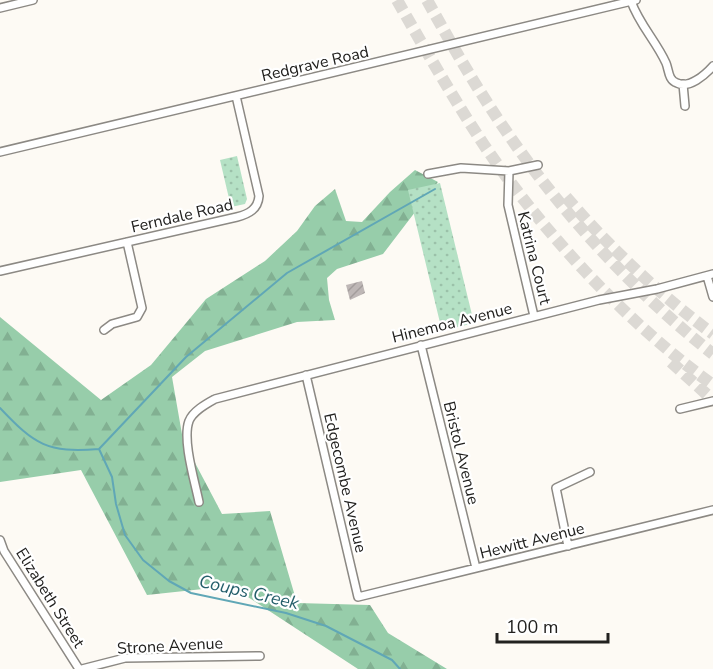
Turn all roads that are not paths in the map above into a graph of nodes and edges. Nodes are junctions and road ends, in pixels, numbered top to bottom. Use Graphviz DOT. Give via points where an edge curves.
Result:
graph roads {
  1 [pos="33,0"];
  2 [pos="634,1"];
  3 [pos="0,8"];
  4 [pos="712,69"];
  5 [pos="683,84"];
  6 [pos="236,96"];
  7 [pos="685,106"];
  8 [pos="0,152"];
  9 [pos="538,165"];
  10 [pos="509,171"];
  11 [pos="428,174"];
  12 [pos="127,242"];
  13 [pos="0,271"];
  14 [pos="710,275"];
  15 [pos="713,297"];
  16 [pos="534,316"];
  17 [pos="104,330"];
  18 [pos="421,345"];
  19 [pos="306,375"];
  20 [pos="713,401"];
  21 [pos="680,410"];
  22 [pos="590,472"];
  23 [pos="199,502"];
  24 [pos="713,510"];
  25 [pos="0,540"];
  26 [pos="568,546"];
  27 [pos="476,568"];
  28 [pos="358,597"];
  29 [pos="260,656"];
  30 [pos="80,669"];
  1 -- 3 [label="street"];
  2 -- 5 [label="street" via="639,19 670,77"];
  2 -- 6 [label="street, Redgrave Road"];
  4 -- 5 [label="street"];
  5 -- 7 [label="street"];
  6 -- 8 [label="street, Redgrave Road"];
  6 -- 12 [label="street, Ferndale Road" via="259,196 255,208 244,215"];
  9 -- 10 [label="street"];
  10 -- 11 [label="street" via="461,168"];
  10 -- 16 [label="street, Katrina Court" via="509,214"];
  12 -- 13 [label="street, Ferndale Road"];
  12 -- 17 [label="street" via="142,308 137,317"];
  14 -- 15 [label="street"];
  14 -- 16 [label="street, Hinemoa Avenue"];
  16 -- 18 [label="street, Hinemoa Avenue"];
  18 -- 19 [label="street, Hinemoa Avenue"];
  18 -- 27 [label="street, Bristol Avenue"];
  19 -- 23 [label="street, Hinemoa Avenue" via="215,399 189,420 187,447"];
  19 -- 28 [label="street, Edgecombe Avenue"];
  20 -- 21 [label="street"];
  22 -- 26 [label="street" via="556,488"];
  24 -- 26 [label="street, Hewitt Avenue"];
  25 -- 30 [label="street, Elizabeth Street"];
  26 -- 27 [label="street, Hewitt Avenue"];
  27 -- 28 [label="street, Hewitt Avenue"];
  29 -- 30 [label="street, Strone Avenue" via="125,658"];
}
